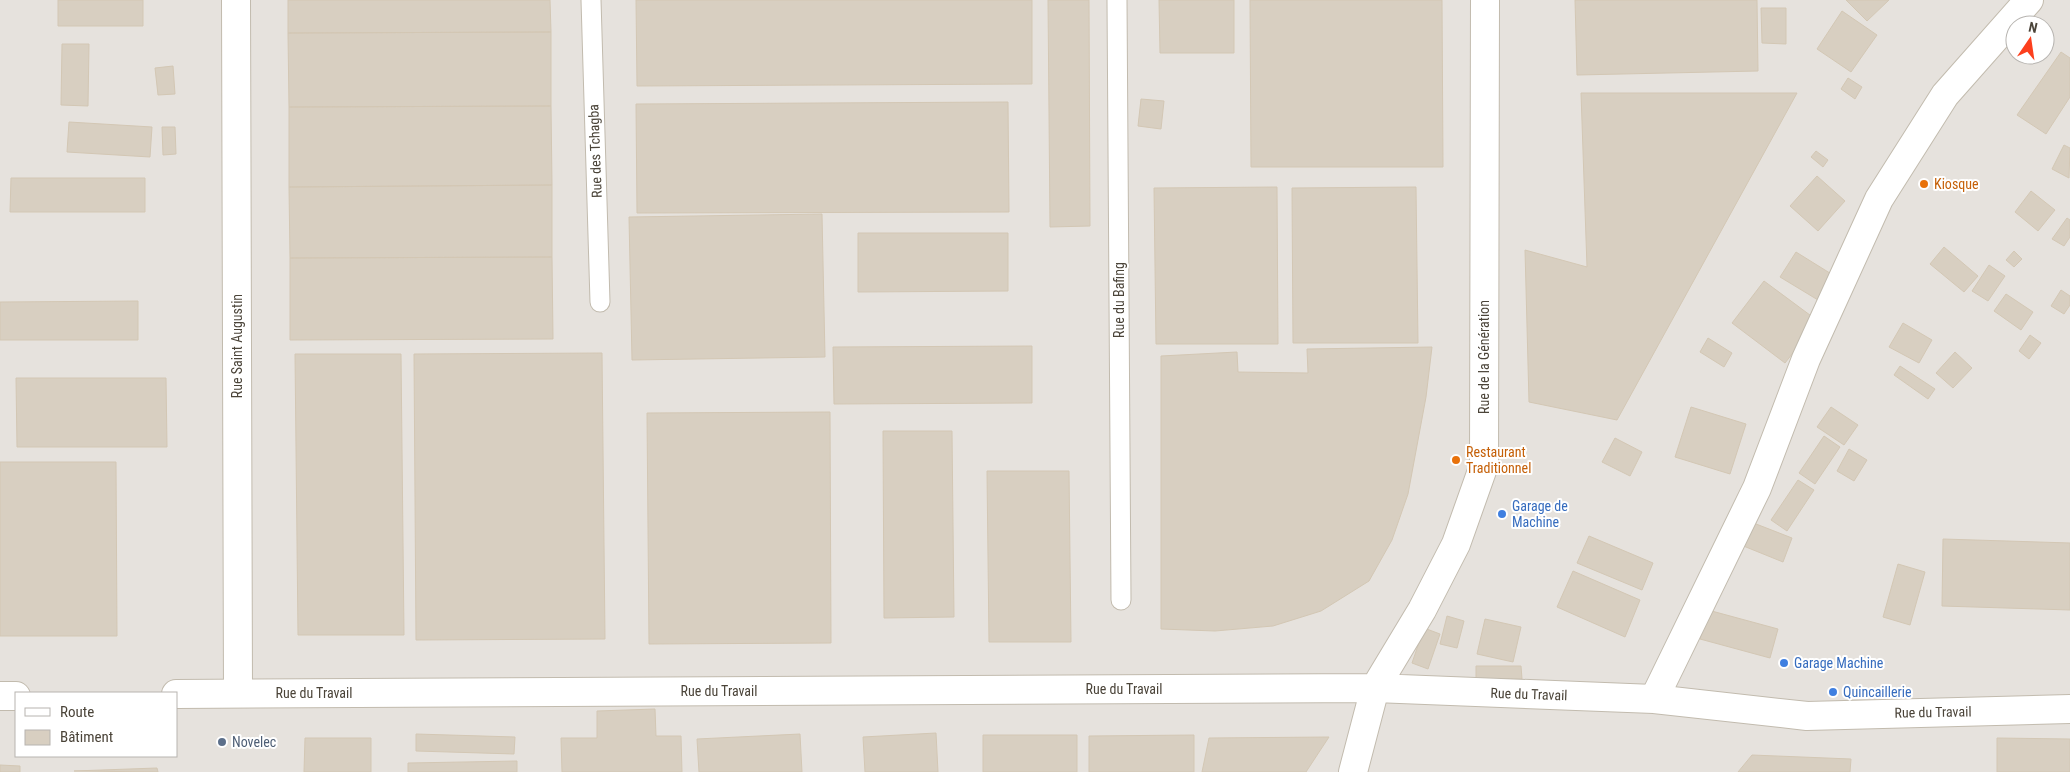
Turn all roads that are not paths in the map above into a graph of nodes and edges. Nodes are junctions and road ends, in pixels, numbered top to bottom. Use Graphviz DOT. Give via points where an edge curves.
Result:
graph roads {
  1 [pos="236,0"];
  2 [pos="591,0"];
  3 [pos="1117,0"];
  4 [pos="1485,0"];
  5 [pos="2029,0"];
  6 [pos="600,302"];
  7 [pos="1121,600"];
  8 [pos="1375,688"];
  9 [pos="238,693"];
  10 [pos="178,694"];
  11 [pos="0,696"];
  12 [pos="15,696"];
  13 [pos="1654,699"];
  14 [pos="2070,709"];
  15 [pos="1353,772"];
  1 -- 9 [label="street, Rue Saint Augustin"];
  2 -- 6 [label="lane, Rue des Tchagba"];
  3 -- 7 [label="lane, Rue du Bafing"];
  4 -- 8 [label="street, Rue de la Génération" via="1484,466 1456,544 1422,610"];
  5 -- 13 [label="street" via="1944,96 1879,198 1806,359 1757,488"];
  8 -- 9 [label="street, Rue du Travail"];
  8 -- 13 [label="street, Rue du Travail"];
  8 -- 15 [label="street, Rue de la Génération"];
  9 -- 10 [label="street, Rue du Travail"];
  11 -- 12 [label="street"];
  13 -- 14 [label="street, Rue du Travail" via="1807,716"];
}
